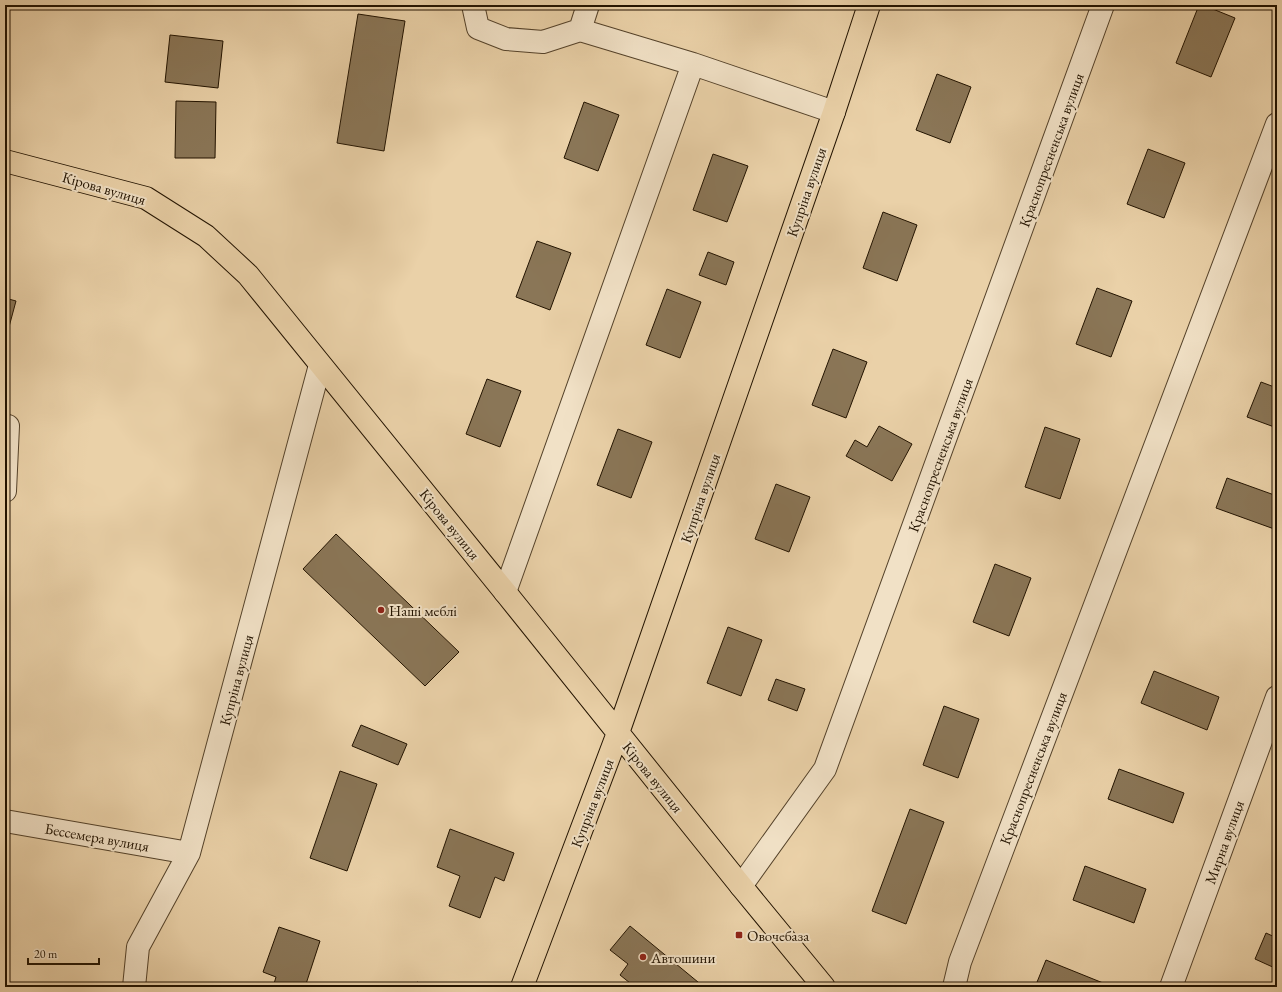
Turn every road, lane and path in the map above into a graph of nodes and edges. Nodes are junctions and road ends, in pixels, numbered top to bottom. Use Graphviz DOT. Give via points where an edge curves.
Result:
graph roads {
  1 [pos="473,5"];
  2 [pos="588,5"];
  3 [pos="869,5"];
  4 [pos="1104,5"];
  5 [pos="580,30"];
  6 [pos="694,64"];
  7 [pos="834,112"];
  8 [pos="1277,124"];
  9 [pos="5,161"];
  10 [pos="320,365"];
  11 [pos="5,426"];
  12 [pos="5,492"];
  13 [pos="505,592"];
  14 [pos="1277,697"];
  15 [pos="618,733"];
  16 [pos="5,821"];
  17 [pos="189,853"];
  18 [pos="741,886"];
  19 [pos="134,987"];
  20 [pos="522,987"];
  21 [pos="824,987"];
  22 [pos="954,987"];
  23 [pos="1171,987"];
  1 -- 5 [label="street" via="478,28 506,39 543,42"];
  2 -- 5 [label="street"];
  3 -- 7 [label="main road, Купріна вулиця"];
  4 -- 18 [label="street, Краснопресненська вулиця" via="826,769"];
  5 -- 6 [label="street"];
  6 -- 7 [label="street"];
  6 -- 13 [label="street"];
  7 -- 15 [label="main road, Купріна вулиця"];
  8 -- 22 [label="street, Краснопресненська вулиця" via="960,962"];
  9 -- 10 [label="main road, Кірова вулиця" via="146,198 206,236 248,275"];
  10 -- 13 [label="main road, Кірова вулиця"];
  10 -- 17 [label="street, Купріна вулиця"];
  11 -- 12 [label="street" via="8,426"];
  13 -- 15 [label="main road, Кірова вулиця"];
  14 -- 23 [label="street, Мирна вулиця"];
  15 -- 18 [label="main road, Кірова вулиця"];
  15 -- 20 [label="main road, Купріна вулиця"];
  16 -- 17 [label="street, Бессемера вулиця"];
  17 -- 19 [label="street, Купріна вулиця" via="138,946"];
  18 -- 21 [label="main road, Кірова вулиця"];
}
